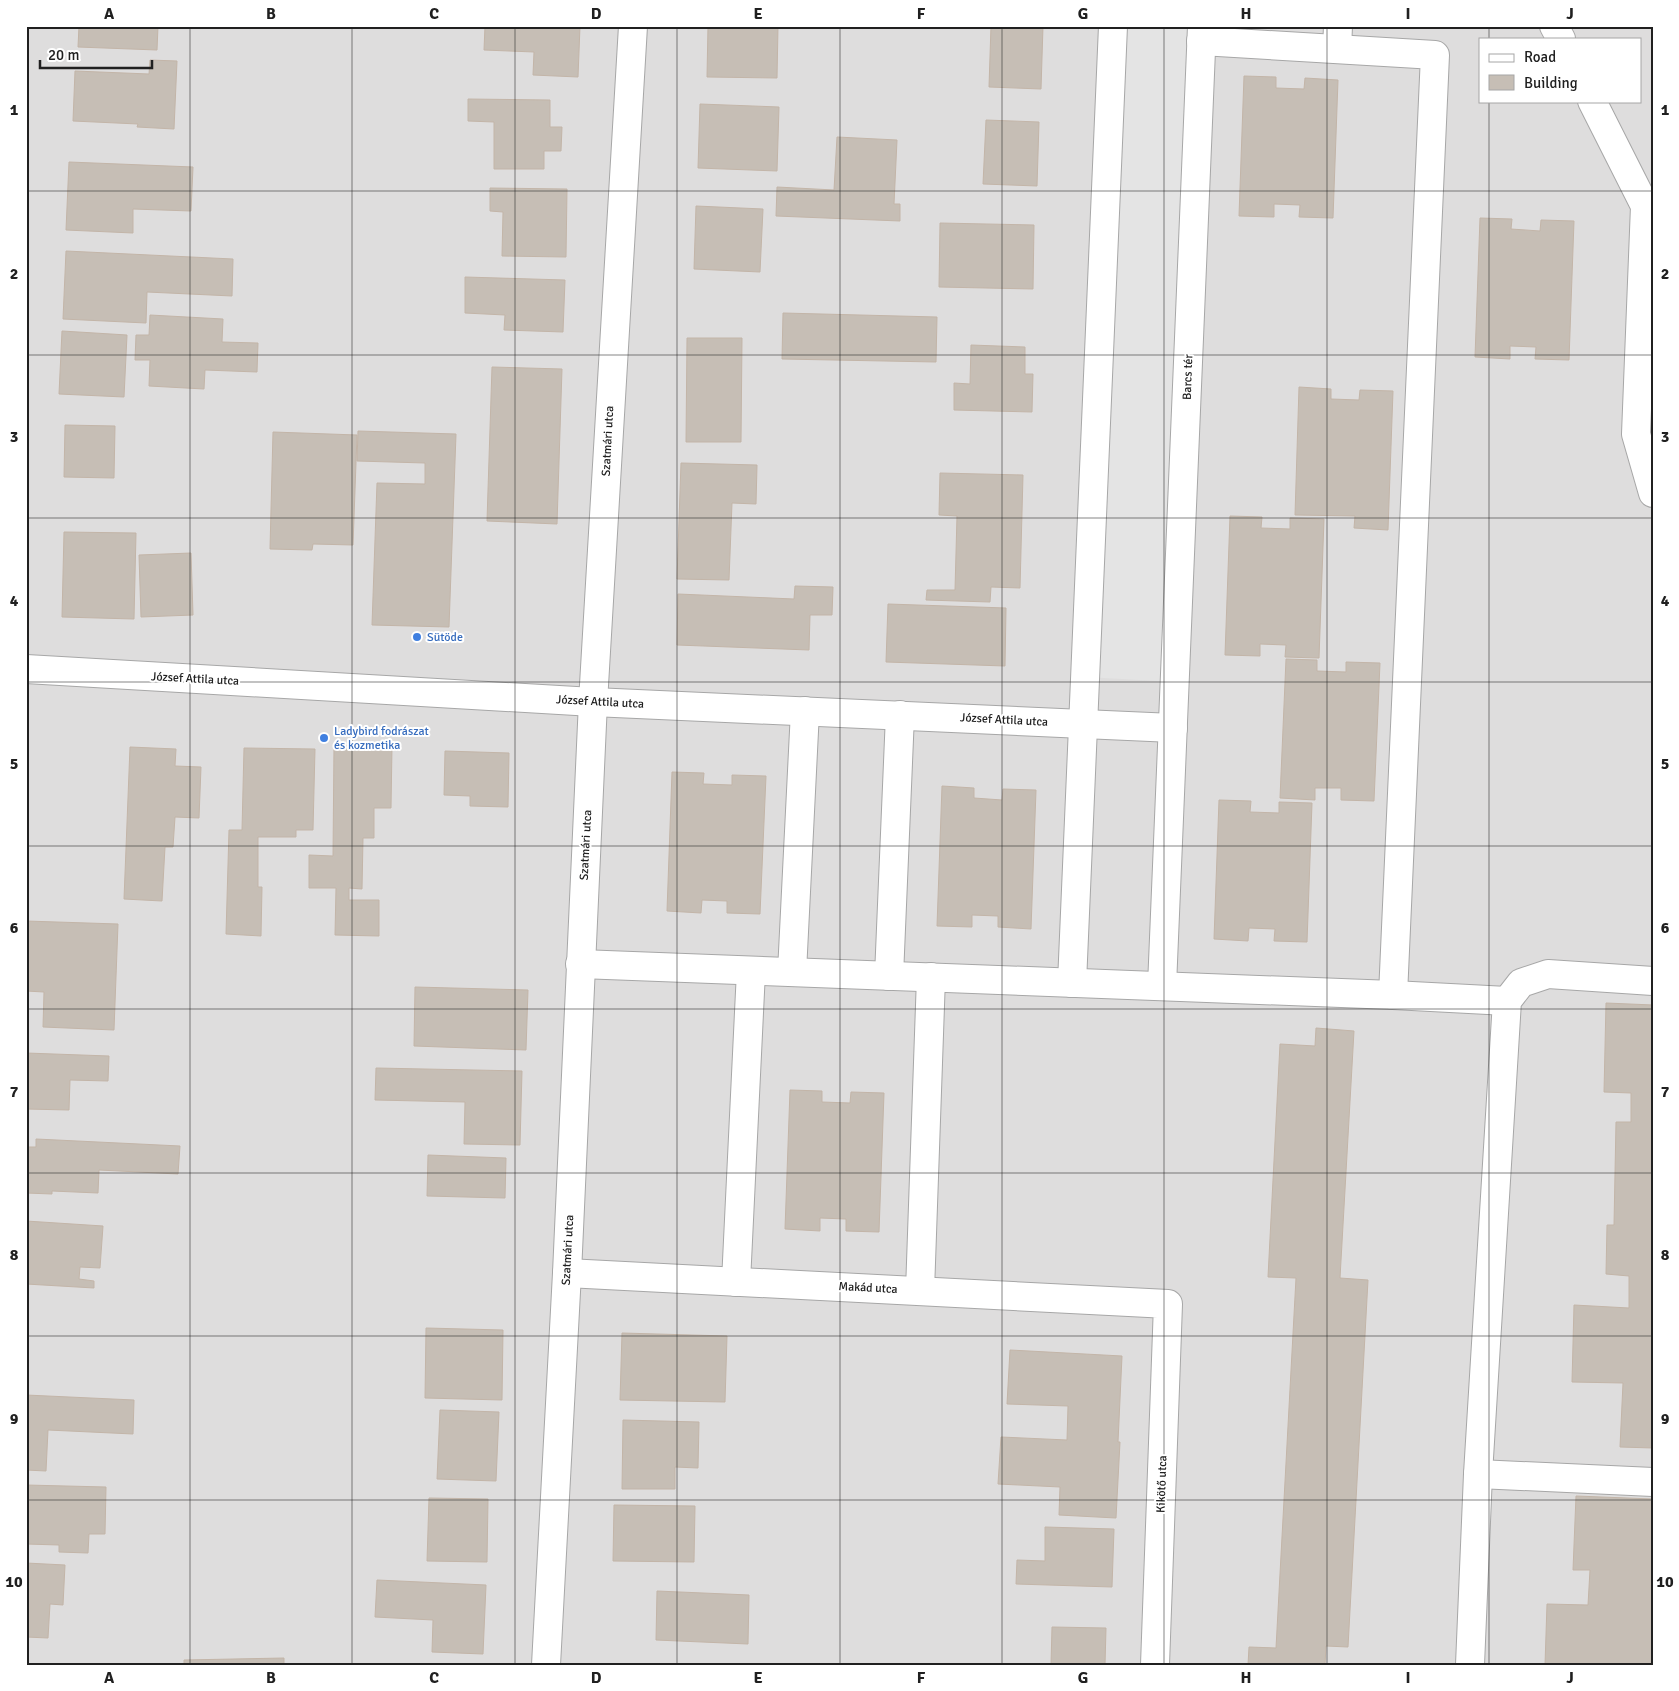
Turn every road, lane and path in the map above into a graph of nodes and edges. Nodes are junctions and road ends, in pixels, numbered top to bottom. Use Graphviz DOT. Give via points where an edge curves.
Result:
graph roads {
  1 [pos="633,26"];
  2 [pos="1113,26"];
  3 [pos="1554,26"];
  4 [pos="1201,34"];
  5 [pos="1338,38"];
  6 [pos="1560,38"];
  7 [pos="1593,102"];
  8 [pos="1653,493"];
  9 [pos="26,669"];
  10 [pos="593,702"];
  11 [pos="805,711"];
  12 [pos="900,715"];
  13 [pos="1084,724"];
  14 [pos="1173,728"];
  15 [pos="580,964"];
  16 [pos="751,971"];
  17 [pos="792,972"];
  18 [pos="889,976"];
  19 [pos="931,978"];
  20 [pos="1653,981"];
  21 [pos="1072,983"];
  22 [pos="1162,986"];
  23 [pos="1393,995"];
  24 [pos="1507,1001"];
  25 [pos="567,1273"];
  26 [pos="736,1282"];
  27 [pos="920,1291"];
  28 [pos="1168,1304"];
  29 [pos="1478,1474"];
  30 [pos="1653,1482"];
  31 [pos="546,1665"];
  32 [pos="1155,1665"];
  33 [pos="1470,1665"];
  1 -- 10 [label="street, Szatmári utca"];
  2 -- 13 [label="street"];
  3 -- 6 [label="street"];
  4 -- 5 [label="street"];
  4 -- 14 [label="street, Barcs tér"];
  5 -- 23 [label="street" via="1435,55"];
  7 -- 8 [label="street" via="1645,206 1636,434"];
  9 -- 10 [label="street, József Attila utca"];
  10 -- 11 [label="street, József Attila utca"];
  10 -- 15 [label="street, Szatmári utca"];
  11 -- 12 [label="street, József Attila utca"];
  11 -- 17 [label="street"];
  12 -- 13 [label="street, József Attila utca"];
  12 -- 18 [label="street"];
  13 -- 14 [label="street, József Attila utca"];
  13 -- 21 [label="street"];
  14 -- 22 [label="street, Barcs tér"];
  15 -- 16 [label="street"];
  15 -- 25 [label="street, Szatmári utca"];
  16 -- 17 [label="street"];
  16 -- 26 [label="street"];
  17 -- 18 [label="street"];
  18 -- 19 [label="street"];
  19 -- 21 [label="street"];
  19 -- 27 [label="street"];
  20 -- 24 [label="street" via="1548,974 1521,982"];
  21 -- 22 [label="street"];
  22 -- 23 [label="street"];
  23 -- 24 [label="street"];
  24 -- 29 [label="street"];
  25 -- 26 [label="street, Makád utca"];
  25 -- 31 [label="street, Szatmári utca"];
  26 -- 27 [label="street, Makád utca"];
  27 -- 28 [label="street, Makád utca"];
  28 -- 32 [label="street, Kikötő utca"];
  29 -- 30 [label="street"];
  29 -- 33 [label="street"];
}
